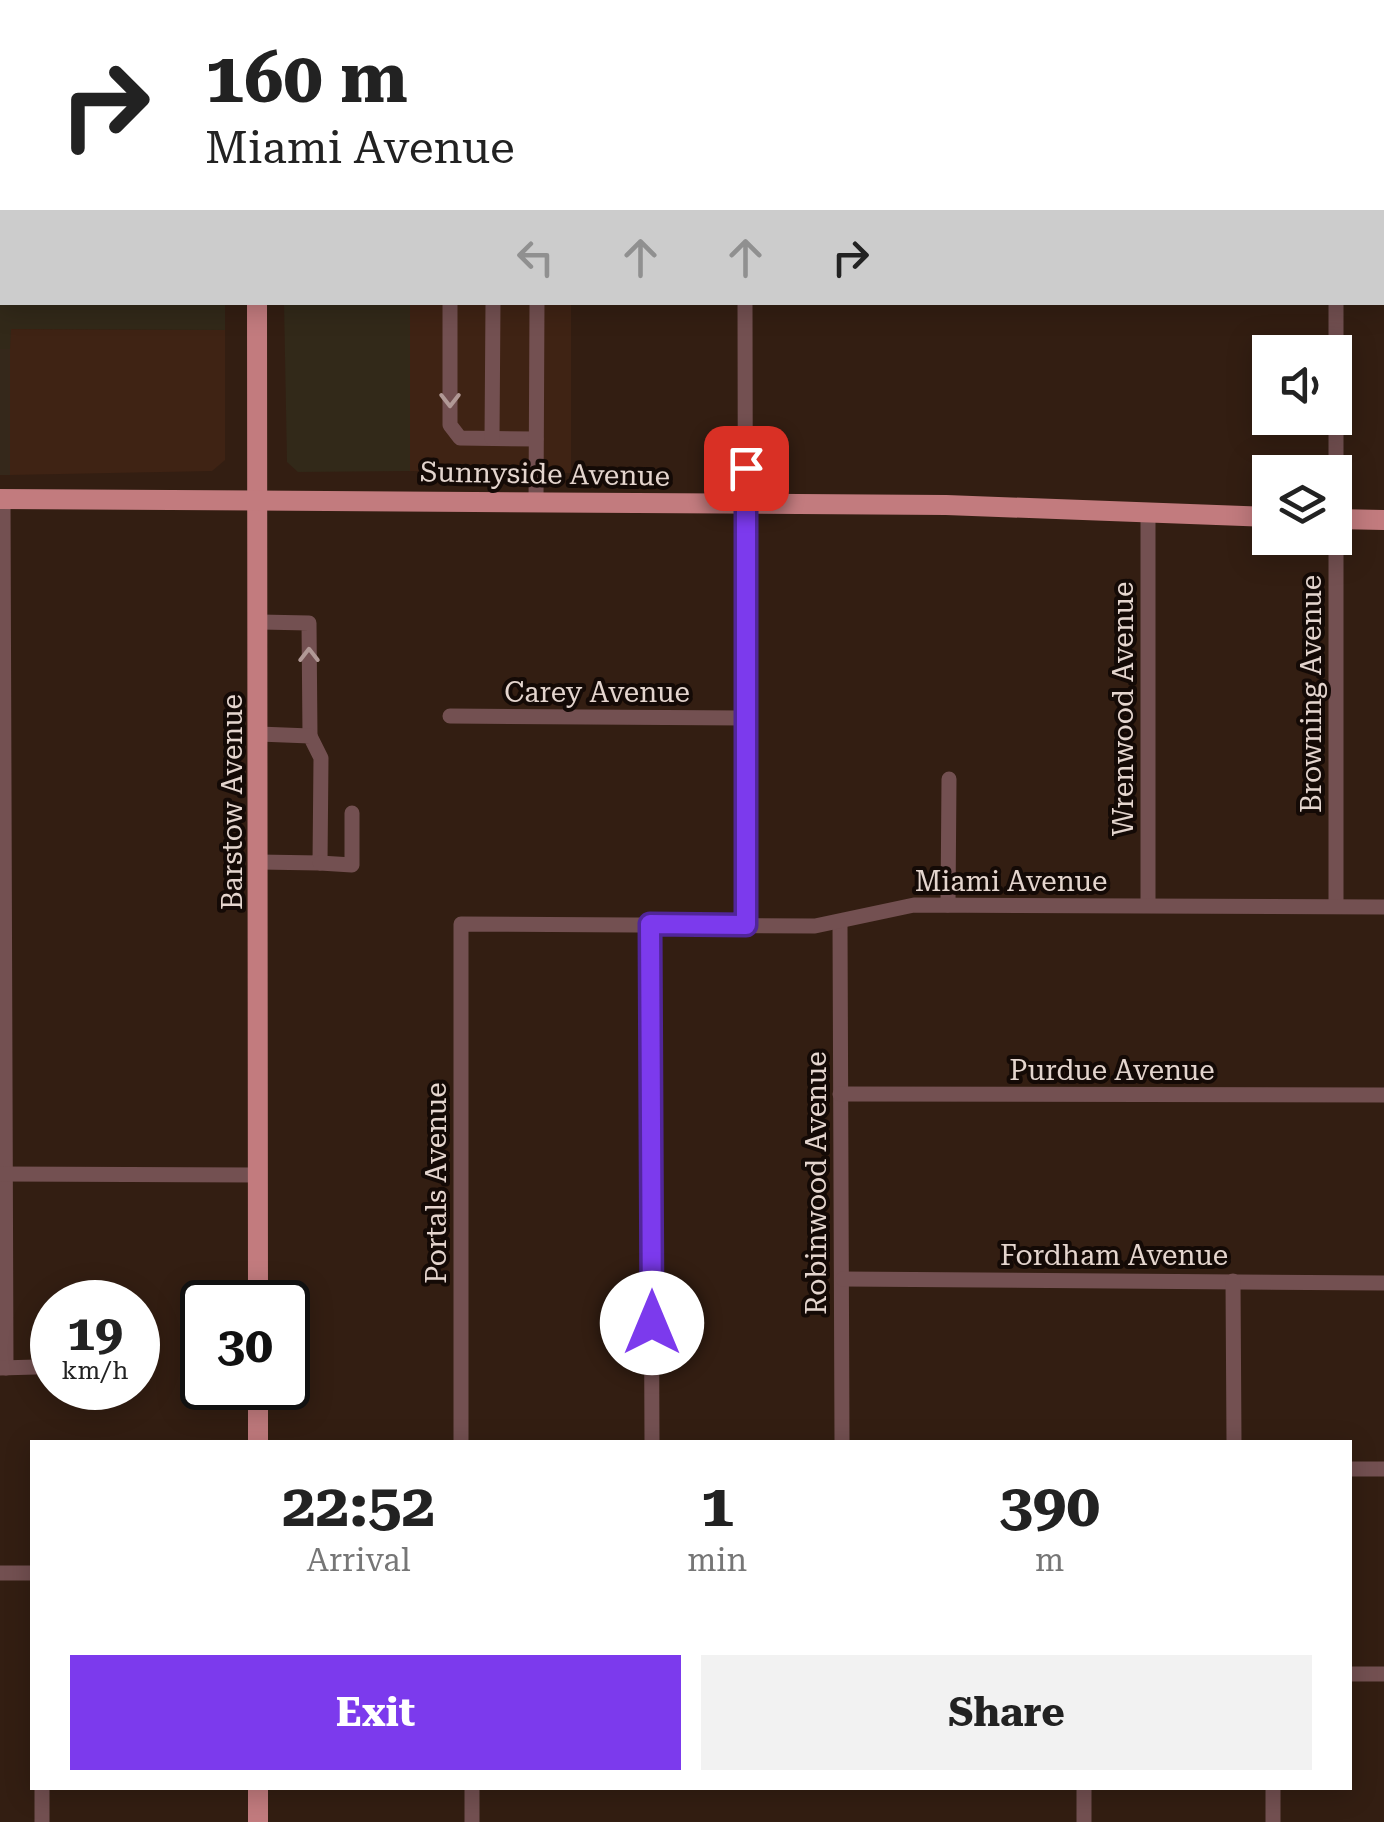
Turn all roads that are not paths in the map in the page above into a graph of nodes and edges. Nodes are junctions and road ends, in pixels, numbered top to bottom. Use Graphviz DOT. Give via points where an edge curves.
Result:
graph roads {
  1 [pos="257,305"];
  2 [pos="450,305"];
  3 [pos="493,305"];
  4 [pos="537,305"];
  5 [pos="746,305"];
  6 [pos="1336,305"];
  7 [pos="492,438"];
  8 [pos="536,439"];
  9 [pos="1336,455"];
  10 [pos="2,499"];
  11 [pos="258,500"];
  12 [pos="746,502"];
  13 [pos="536,503"];
  14 [pos="1148,512"];
  15 [pos="1252,516"];
  16 [pos="1352,520"];
  17 [pos="1384,520"];
  18 [pos="1336,555"];
  19 [pos="260,622"];
  20 [pos="450,716"];
  21 [pos="744,718"];
  22 [pos="259,734"];
  23 [pos="310,736"];
  24 [pos="2,775"];
  25 [pos="950,779"];
  26 [pos="352,814"];
  27 [pos="259,862"];
  28 [pos="320,863"];
  29 [pos="948,905"];
  30 [pos="1148,905"];
  31 [pos="1336,906"];
  32 [pos="1384,906"];
  33 [pos="840,923"];
  34 [pos="460,924"];
  35 [pos="650,924"];
  36 [pos="746,925"];
  37 [pos="2,978"];
  38 [pos="840,1094"];
  39 [pos="1384,1096"];
  40 [pos="2,1174"];
  41 [pos="258,1175"];
  42 [pos="843,1279"];
  43 [pos="258,1280"];
  44 [pos="1234,1281"];
  45 [pos="1384,1283"];
  46 [pos="30,1367"];
  47 [pos="3,1368"];
  48 [pos="258,1410"];
  49 [pos="258,1440"];
  50 [pos="461,1440"];
  51 [pos="652,1440"];
  52 [pos="842,1440"];
  53 [pos="1234,1440"];
  54 [pos="1352,1469"];
  55 [pos="1384,1469"];
  56 [pos="0,1572"];
  57 [pos="30,1573"];
  58 [pos="1352,1674"];
  59 [pos="1384,1674"];
  60 [pos="42,1790"];
  61 [pos="258,1790"];
  62 [pos="472,1790"];
  63 [pos="1084,1790"];
  64 [pos="1273,1790"];
  65 [pos="42,1822"];
  66 [pos="258,1822"];
  67 [pos="472,1822"];
  68 [pos="1084,1822"];
  69 [pos="1273,1822"];
  1 -- 11 [label="main road, Barstow Avenue"];
  2 -- 7 [label="street, one-way" via="450,425 460,438"];
  3 -- 7 [label="street"];
  4 -- 8 [label="street"];
  5 -- 12 [label="street"];
  6 -- 9 [label="street, Browning Avenue"];
  7 -- 8 [label="street"];
  8 -- 13 [label="street"];
  10 -- 11 [label="main road, Sunnyside Avenue"];
  10 -- 24 [label="street"];
  11 -- 13 [label="main road, Sunnyside Avenue"];
  11 -- 19 [label="main road, Barstow Avenue"];
  12 -- 13 [label="main road, Sunnyside Avenue"];
  12 -- 14 [label="main road, Sunnyside Avenue"];
  12 -- 21 [label="street"];
  14 -- 15 [label="main road, Sunnyside Avenue"];
  14 -- 30 [label="street, Wrenwood Avenue"];
  16 -- 17 [label="main road"];
  18 -- 31 [label="street, Browning Avenue"];
  19 -- 22 [label="main road, Barstow Avenue"];
  23 -- 19 [label="street, one-way" via="309,623"];
  20 -- 21 [label="street, Carey Avenue"];
  21 -- 36 [label="street"];
  22 -- 23 [label="street"];
  22 -- 27 [label="main road, Barstow Avenue"];
  23 -- 28 [label="street" via="321,758"];
  24 -- 37 [label="street"];
  25 -- 29 [label="street"];
  26 -- 28 [label="street" via="352,864"];
  27 -- 28 [label="street"];
  27 -- 41 [label="main road, Barstow Avenue"];
  29 -- 30 [label="street, Miami Avenue"];
  29 -- 33 [label="street, Miami Avenue" via="886,909"];
  30 -- 31 [label="street, Miami Avenue"];
  31 -- 32 [label="street, Miami Avenue"];
  33 -- 36 [label="street, Miami Avenue"];
  33 -- 38 [label="street, Robinwood Avenue"];
  34 -- 35 [label="street, Miami Avenue"];
  34 -- 50 [label="street, Portals Avenue"];
  35 -- 36 [label="street, Miami Avenue"];
  35 -- 51 [label="street"];
  37 -- 40 [label="street"];
  38 -- 39 [label="street, Purdue Avenue"];
  38 -- 42 [label="street, Robinwood Avenue"];
  40 -- 41 [label="street"];
  40 -- 47 [label="street"];
  41 -- 43 [label="main road, Barstow Avenue"];
  42 -- 44 [label="street, Fordham Avenue"];
  42 -- 52 [label="street, Robinwood Avenue"];
  44 -- 45 [label="street, Fordham Avenue"];
  44 -- 53 [label="street"];
  46 -- 47 [label="street"];
  48 -- 49 [label="main road"];
  54 -- 55 [label="street"];
  56 -- 57 [label="street"];
  58 -- 59 [label="street"];
  60 -- 65 [label="street"];
  61 -- 66 [label="main road"];
  62 -- 67 [label="street"];
  63 -- 68 [label="street"];
  64 -- 69 [label="street"];
}
